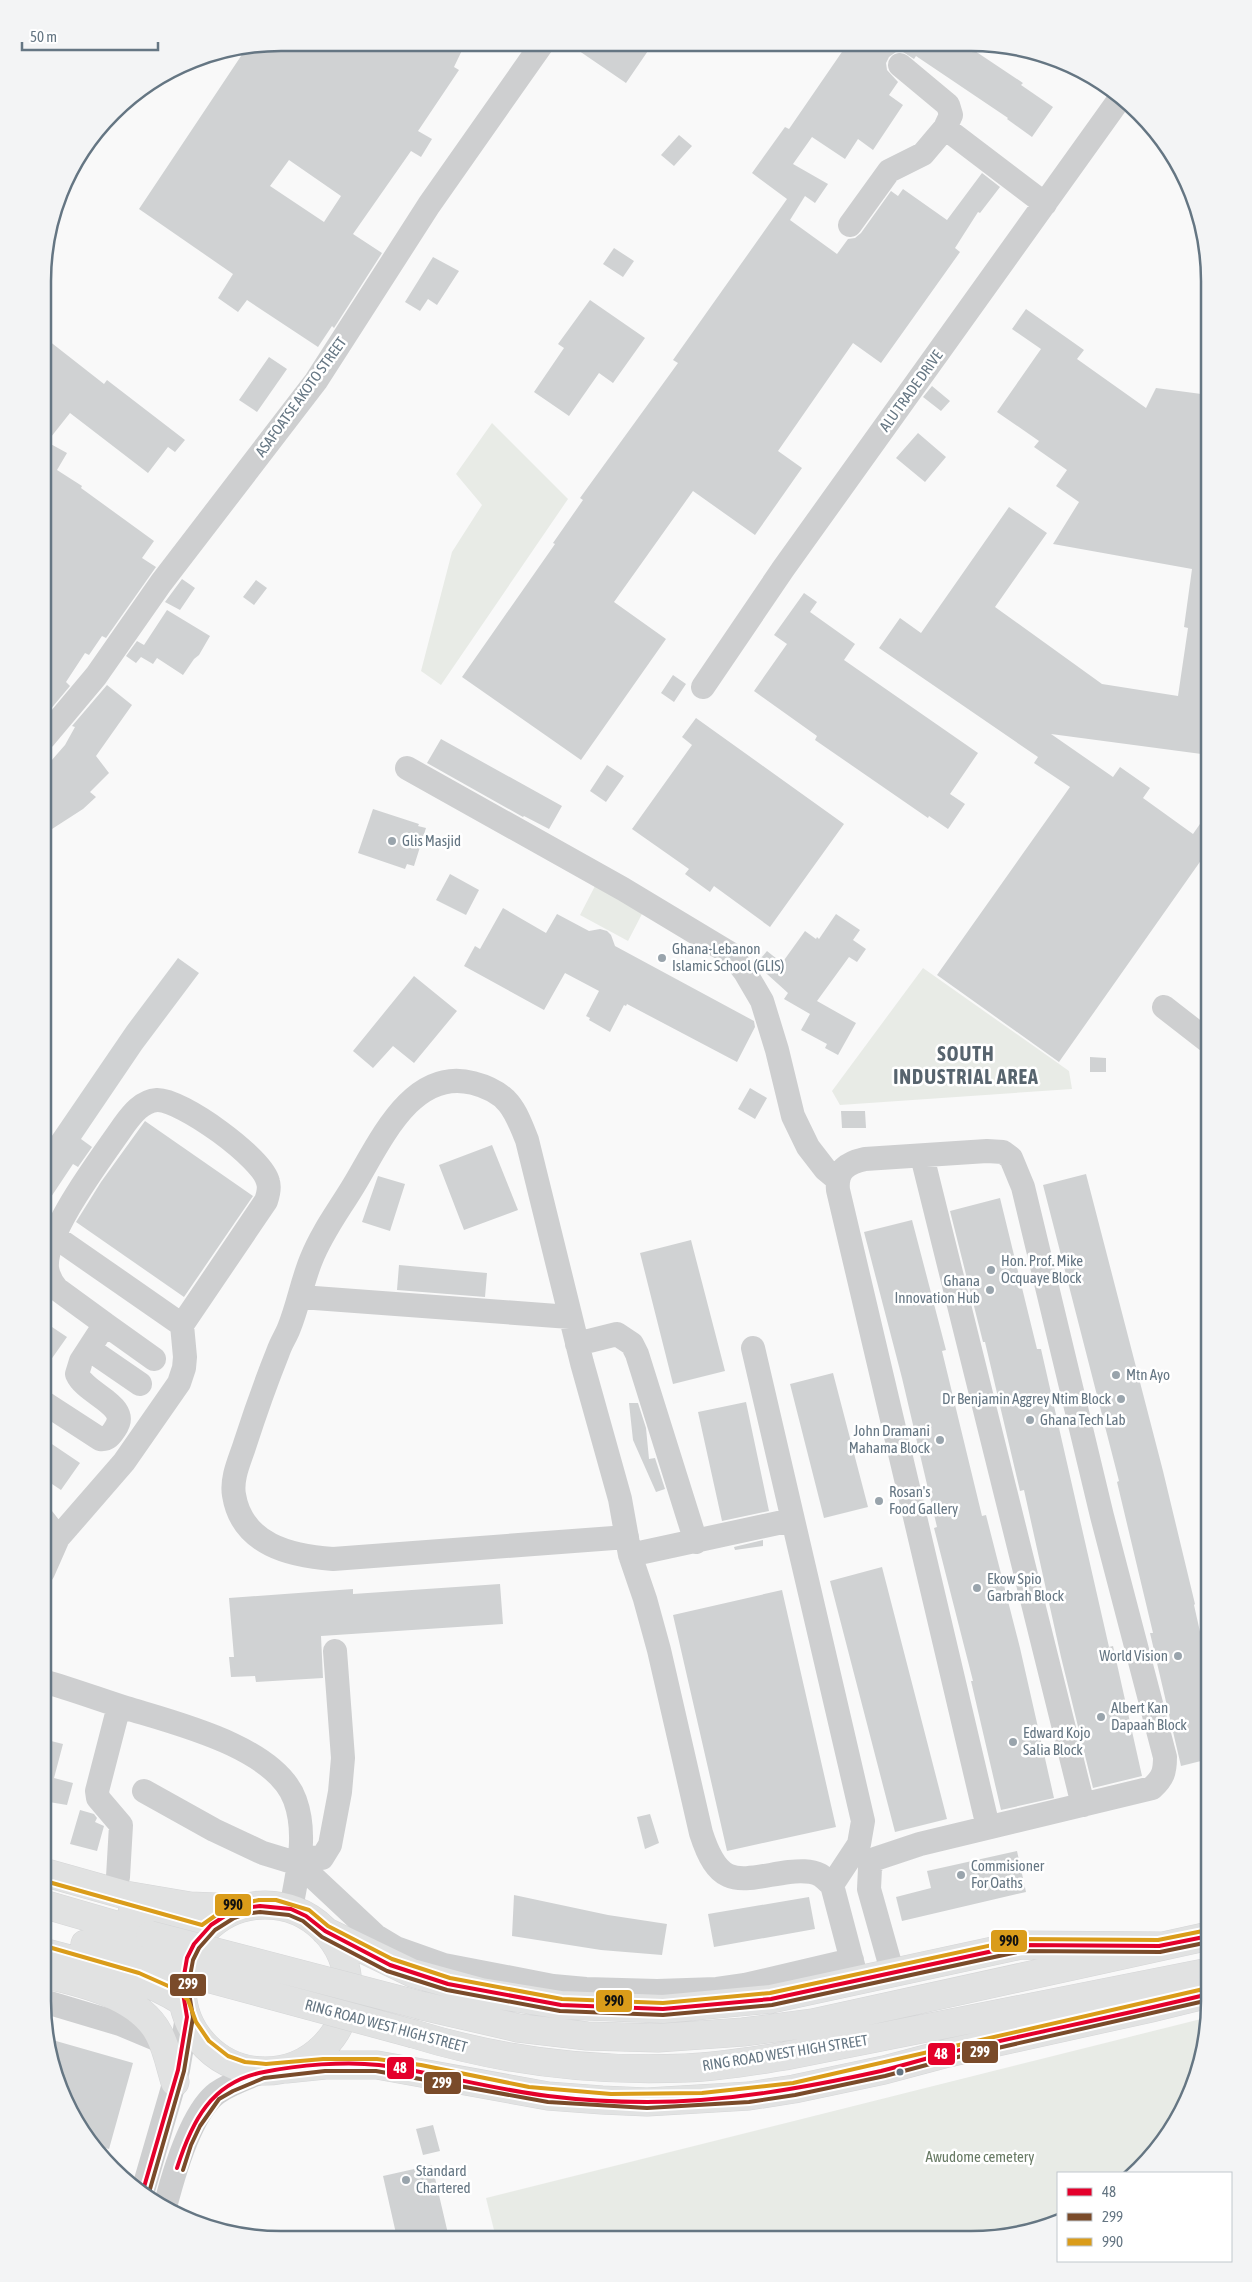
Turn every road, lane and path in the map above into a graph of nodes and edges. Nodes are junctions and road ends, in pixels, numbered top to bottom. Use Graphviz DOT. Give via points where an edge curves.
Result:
graph roads {
  1 [pos="537,51"];
  2 [pos="900,65"];
  3 [pos="1116,103"];
  4 [pos="945,128"];
  5 [pos="1045,204"];
  6 [pos="850,225"];
  7 [pos="703,686"];
  8 [pos="51,730"];
  9 [pos="407,768"];
  10 [pos="1164,1007"];
  11 [pos="1201,1036"];
  12 [pos="922,1156"];
  13 [pos="837,1179"];
  14 [pos="54,1236"];
  15 [pos="51,1247"];
  16 [pos="51,1282"];
  17 [pos="301,1297"];
  18 [pos="570,1317"];
  19 [pos="105,1324"];
  20 [pos="182,1325"];
  21 [pos="577,1344"];
  22 [pos="753,1348"];
  23 [pos="89,1349"];
  24 [pos="154,1359"];
  25 [pos="140,1384"];
  26 [pos="51,1407"];
  27 [pos="792,1520"];
  28 [pos="51,1529"];
  29 [pos="58,1538"];
  30 [pos="696,1542"];
  31 [pos="628,1546"];
  32 [pos="51,1554"];
  33 [pos="335,1651"];
  34 [pos="51,1684"];
  35 [pos="119,1706"];
  36 [pos="144,1791"];
  37 [pos="1083,1805"];
  38 [pos="988,1827"];
  39 [pos="299,1861"];
  40 [pos="51,1874"];
  41 [pos="118,1877"];
  42 [pos="832,1885"];
  43 [pos="51,1889"];
  44 [pos="51,1906"];
  45 [pos="244,1908"];
  46 [pos="291,1910"];
  47 [pos="325,1931"];
  48 [pos="203,1932"];
  49 [pos="51,1934"];
  50 [pos="1201,1938"];
  51 [pos="1159,1946"];
  52 [pos="51,1955"];
  53 [pos="854,1970"];
  54 [pos="892,1971"];
  55 [pos="1201,1974"];
  56 [pos="51,1976"];
  57 [pos="1201,1996"];
  58 [pos="51,2004"];
  59 [pos="185,2010"];
  60 [pos="163,2042"];
  61 [pos="274,2070"];
  62 [pos="175,2082"];
  63 [pos="144,2186"];
  64 [pos="167,2201"];
  1 -- 8 [label="street, ASAFOATSE AKOTO STREET" via="429,205 316,380 161,583 96,676"];
  2 -- 4 [label="street" via="948,105 951,115"];
  3 -- 5 [label="street, ALU TRADE DRIVE"];
  4 -- 5 [label="street"];
  4 -- 6 [label="street" via="923,154 889,171"];
  5 -- 7 [label="street, ALU TRADE DRIVE"];
  9 -- 13 [label="street" via="623,889 731,954 762,1001 793,1116 808,1147"];
  10 -- 11 [label="street"];
  12 -- 13 [label="street" via="852,1162 843,1168"];
  12 -- 37 [label="street"];
  12 -- 37 [label="street" via="1003,1152 1016,1167 1165,1757 1165,1772 1152,1788"];
  13 -- 38 [label="street"];
  14 -- 15 [label="street"];
  14 -- 20 [label="street"];
  14 -- 20 [label="street" via="124,1124 144,1103 157,1100 171,1103 241,1147 261,1167 268,1181 266,1201"];
  16 -- 19 [label="street"];
  17 -- 18 [label="street"];
  17 -- 18 [label="street" via="310,1261 321,1237 380,1140 415,1097 442,1082 456,1080 481,1085 498,1093 518,1116"];
  17 -- 31 [label="street" via="253,1418 234,1484 234,1496 240,1512 250,1530 265,1542 284,1551 333,1559"];
  18 -- 21 [label="street"];
  19 -- 23 [label="street"];
  19 -- 24 [label="street"];
  20 -- 29 [label="street" via="185,1357 179,1383 120,1468"];
  21 -- 30 [label="street" via="617,1334 632,1344"];
  21 -- 31 [label="street" via="620,1499"];
  22 -- 27 [label="street"];
  23 -- 25 [label="street"];
  23 -- 26 [label="street" via="76,1374 84,1385 120,1414 120,1421 111,1435 100,1439"];
  27 -- 30 [label="street"];
  27 -- 42 [label="street" via="863,1821 862,1835 853,1855"];
  28 -- 29 [label="street"];
  29 -- 32 [label="street"];
  30 -- 31 [label="street"];
  31 -- 42 [label="street" via="659,1650 708,1854 718,1868 735,1878 746,1880 800,1871 821,1875"];
  33 -- 39 [label="street" via="343,1758 340,1792 326,1854 322,1858"];
  34 -- 35 [label="street"];
  35 -- 39 [label="street" via="210,1734 258,1758 287,1786 294,1798 301,1829"];
  35 -- 41 [label="street" via="97,1790 98,1798 121,1825"];
  36 -- 39 [label="street" via="263,1853"];
  37 -- 38 [label="street"];
  38 -- 54 [label="street" via="875,1859 870,1868 869,1889"];
  39 -- 46 [label="street"];
  39 -- 53 [label="street" via="359,1922 396,1948 444,1965 500,1977 586,1989 689,1990"];
  40 -- 45 [label="main road" via="125,1895 165,1902"];
  42 -- 53 [label="street"];
  43 -- 48 [label="main road"];
  44 -- 51 [label="main road, RING ROAD WEST HIGH STREET, bridge" via="423,2006 518,2028 587,2036 658,2038 812,2023"];
  45 -- 46 [label="main road" via="268,1906"];
  45 -- 48 [label="main road" via="219,1919"];
  46 -- 47 [label="main road" via="306,1916"];
  47 -- 53 [label="main road, RING ROAD WEST HIGH STREET" via="412,1974 481,1992 561,2005 663,2009 740,2003"];
  47 -- 61 [label="main road" via="336,1944 346,1968 348,1994 345,2011 330,2042 317,2054 302,2063"];
  48 -- 59 [label="main road" via="183,1972"];
  49 -- 55 [label="main road, RING ROAD WEST HIGH STREET, bridge" via="476,2050 571,2066 635,2070 687,2068 785,2056"];
  50 -- 51 [label="main road, RING ROAD WEST HIGH STREET"];
  51 -- 54 [label="main road, RING ROAD WEST HIGH STREET" via="1021,1944"];
  52 -- 59 [label="main road" via="163,1990"];
  53 -- 54 [label="main road, RING ROAD WEST HIGH STREET"];
  56 -- 60 [label="main road" via="119,1998 143,2013"];
  57 -- 61 [label="main road" via="794,2090 749,2096 647,2102 602,2100 548,2096 377,2065 325,2065"];
  58 -- 60 [label="street" via="120,2024"];
  59 -- 61 [label="main road" via="199,2038 216,2056 230,2064"];
  59 -- 62 [label="street"];
  60 -- 62 [label="main road"];
  61 -- 64 [label="street" via="230,2085 215,2094 185,2143"];
  62 -- 63 [label="street"];
}
